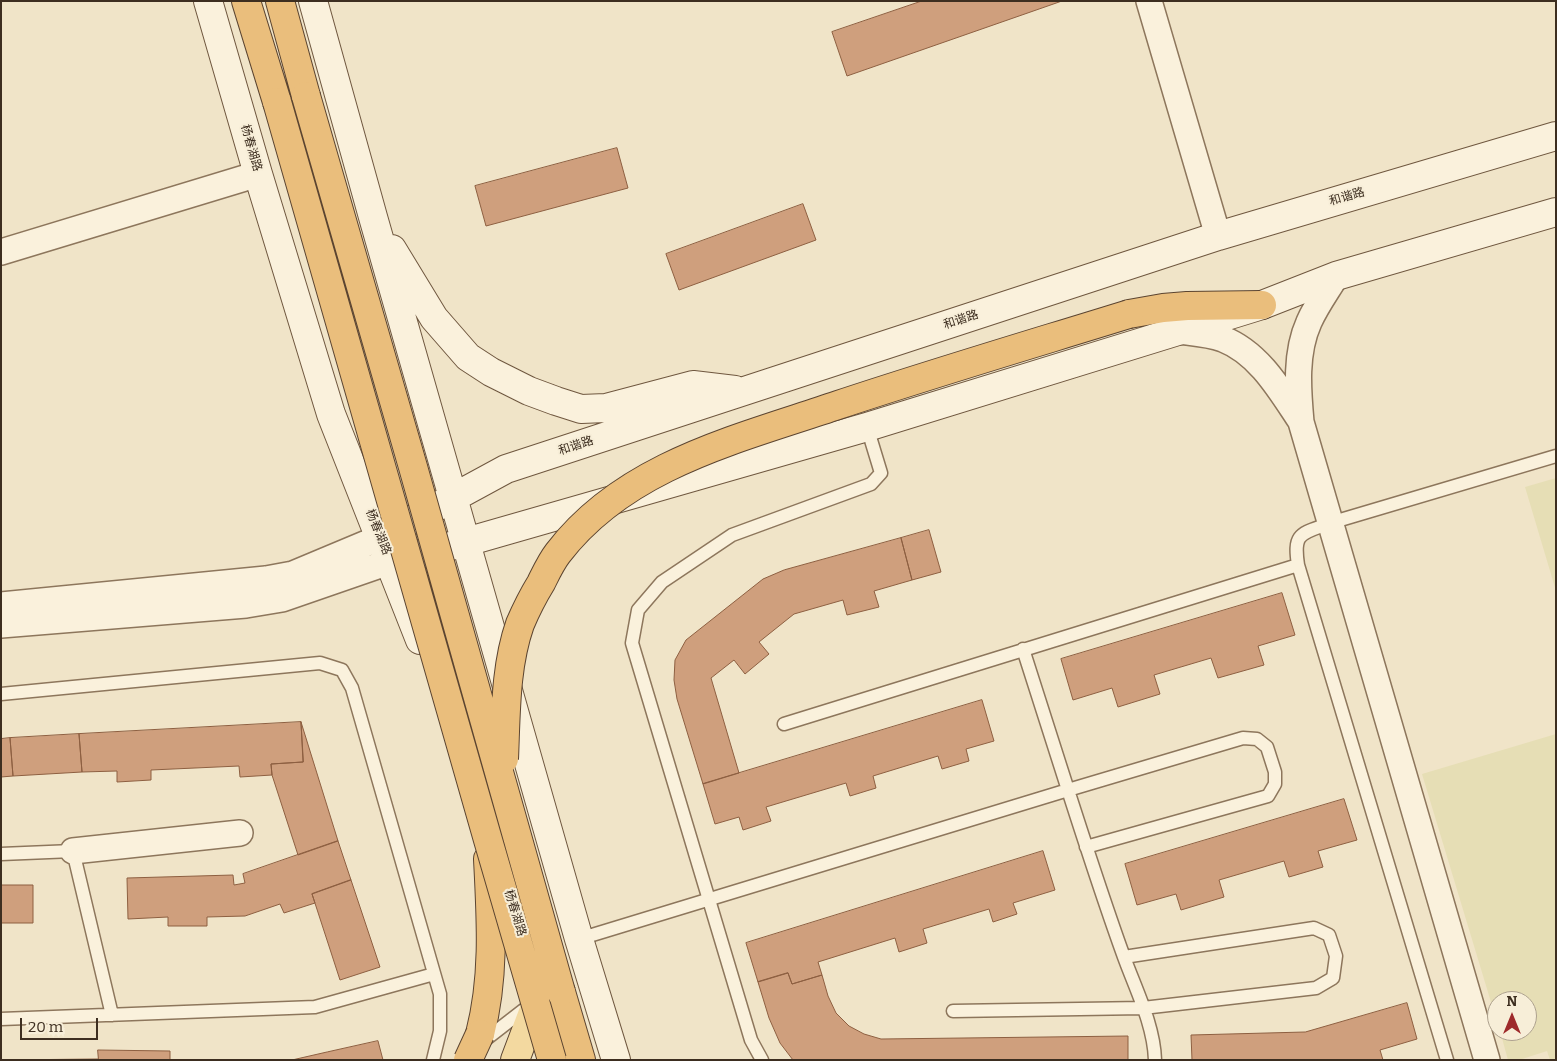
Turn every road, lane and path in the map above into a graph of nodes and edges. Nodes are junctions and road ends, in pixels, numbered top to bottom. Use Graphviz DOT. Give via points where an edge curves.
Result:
graph roads {
  1 [pos="208,1"];
  2 [pos="246,1"];
  3 [pos="280,1"];
  4 [pos="313,1"];
  5 [pos="1149,1"];
  6 [pos="1556,136"];
  7 [pos="256,166"];
  8 [pos="1556,212"];
  9 [pos="373,216"];
  10 [pos="1,234"];
  11 [pos="1218,236"];
  12 [pos="1,252"];
  13 [pos="1336,276"];
  14 [pos="1262,305"];
  15 [pos="1178,331"];
  16 [pos="744,391"];
  17 [pos="1301,422"];
  18 [pos="867,427"];
  19 [pos="1556,456"];
  20 [pos="454,498"];
  21 [pos="1330,523"];
  22 [pos="466,542"];
  23 [pos="384,550"];
  24 [pos="1298,565"];
  25 [pos="1,605"];
  26 [pos="1,625"];
  27 [pos="1023,650"];
  28 [pos="1,694"];
  29 [pos="784,724"];
  30 [pos="502,783"];
  31 [pos="1068,790"];
  32 [pos="240,833"];
  33 [pos="488,840"];
  34 [pos="1086,847"];
  35 [pos="73,851"];
  36 [pos="1,854"];
  37 [pos="708,899"];
  38 [pos="579,939"];
  39 [pos="1124,957"];
  40 [pos="434,974"];
  41 [pos="538,999"];
  42 [pos="1143,1008"];
  43 [pos="953,1011"];
  44 [pos="112,1015"];
  45 [pos="1,1019"];
  46 [pos="433,1060"];
  47 [pos="460,1060"];
  48 [pos="468,1060"];
  49 [pos="515,1060"];
  50 [pos="552,1060"];
  51 [pos="558,1060"];
  52 [pos="582,1060"];
  53 [pos="616,1060"];
  54 [pos="762,1060"];
  55 [pos="1155,1060"];
  56 [pos="1447,1060"];
  57 [pos="1487,1060"];
  1 -- 7 [label="main road, 杨春湖路"];
  2 -- 33 [label="highway, bridge"];
  3 -- 30 [label="highway, bridge"];
  4 -- 9 [label="main road"];
  5 -- 11 [label="street"];
  6 -- 11 [label="main road, 和谐路"];
  7 -- 10 [label="street"];
  7 -- 12 [label="street"];
  7 -- 23 [label="main road, 杨春湖路" via="331,414"];
  8 -- 13 [label="main road"];
  9 -- 16 [label="main road" via="434,318 468,357 529,391 581,409 606,408 693,386"];
  9 -- 20 [label="main road"];
  11 -- 16 [label="main road, 和谐路"];
  13 -- 14 [label="main road"];
  13 -- 17 [label="street" via="1312,315 1304,338 1298,378"];
  14 -- 15 [label="main road"];
  14 -- 30 [label="highway, bridge" via="1178,306 1129,314 702,450 668,465 612,499 557,554 520,626 509,674"];
  15 -- 17 [label="street" via="1223,339 1244,350 1265,370"];
  15 -- 18 [label="main road"];
  16 -- 20 [label="main road, 和谐路" via="506,469"];
  17 -- 21 [label="street"];
  18 -- 22 [label="main road"];
  18 -- 37 [label="lane" via="881,473 871,484 732,535 662,582 638,610 632,643"];
  19 -- 21 [label="lane"];
  20 -- 22 [label="main road"];
  20 -- 23 [label="main road, 和谐路"];
  21 -- 24 [label="lane" via="1300,535 1295,549"];
  21 -- 57 [label="street"];
  22 -- 23 [label="main road"];
  22 -- 38 [label="main road"];
  23 -- 25 [label="street" via="266,580"];
  23 -- 26 [label="street" via="282,599"];
  23 -- 51 [label="main road, 杨春湖路" via="432,668 497,855"];
  24 -- 27 [label="lane"];
  24 -- 56 [label="lane"];
  27 -- 29 [label="lane"];
  27 -- 31 [label="lane"];
  28 -- 40 [label="lane" via="320,663 342,670 352,688"];
  30 -- 52 [label="highway, bridge"];
  31 -- 34 [label="lane"];
  31 -- 34 [label="lane" via="1243,738 1257,739 1267,747 1275,772 1275,784 1268,796"];
  31 -- 37 [label="lane"];
  32 -- 35 [label="street"];
  33 -- 48 [label="highway, bridge" via="492,942 490,978 487,1008"];
  33 -- 50 [label="highway, bridge"];
  34 -- 39 [label="lane"];
  35 -- 36 [label="lane"];
  35 -- 44 [label="lane"];
  37 -- 38 [label="lane"];
  37 -- 54 [label="lane" via="751,1040"];
  38 -- 53 [label="main road"];
  39 -- 42 [label="lane"];
  39 -- 42 [label="lane" via="1314,928 1328,935 1336,956 1333,978 1316,988"];
  40 -- 44 [label="lane" via="315,1007"];
  40 -- 46 [label="lane" via="440,994 440,1032"];
  41 -- 47 [label="lane"];
  41 -- 49 [label="main road"];
  42 -- 43 [label="lane"];
  42 -- 55 [label="lane" via="1155,1047"];
  44 -- 45 [label="lane"];
}
